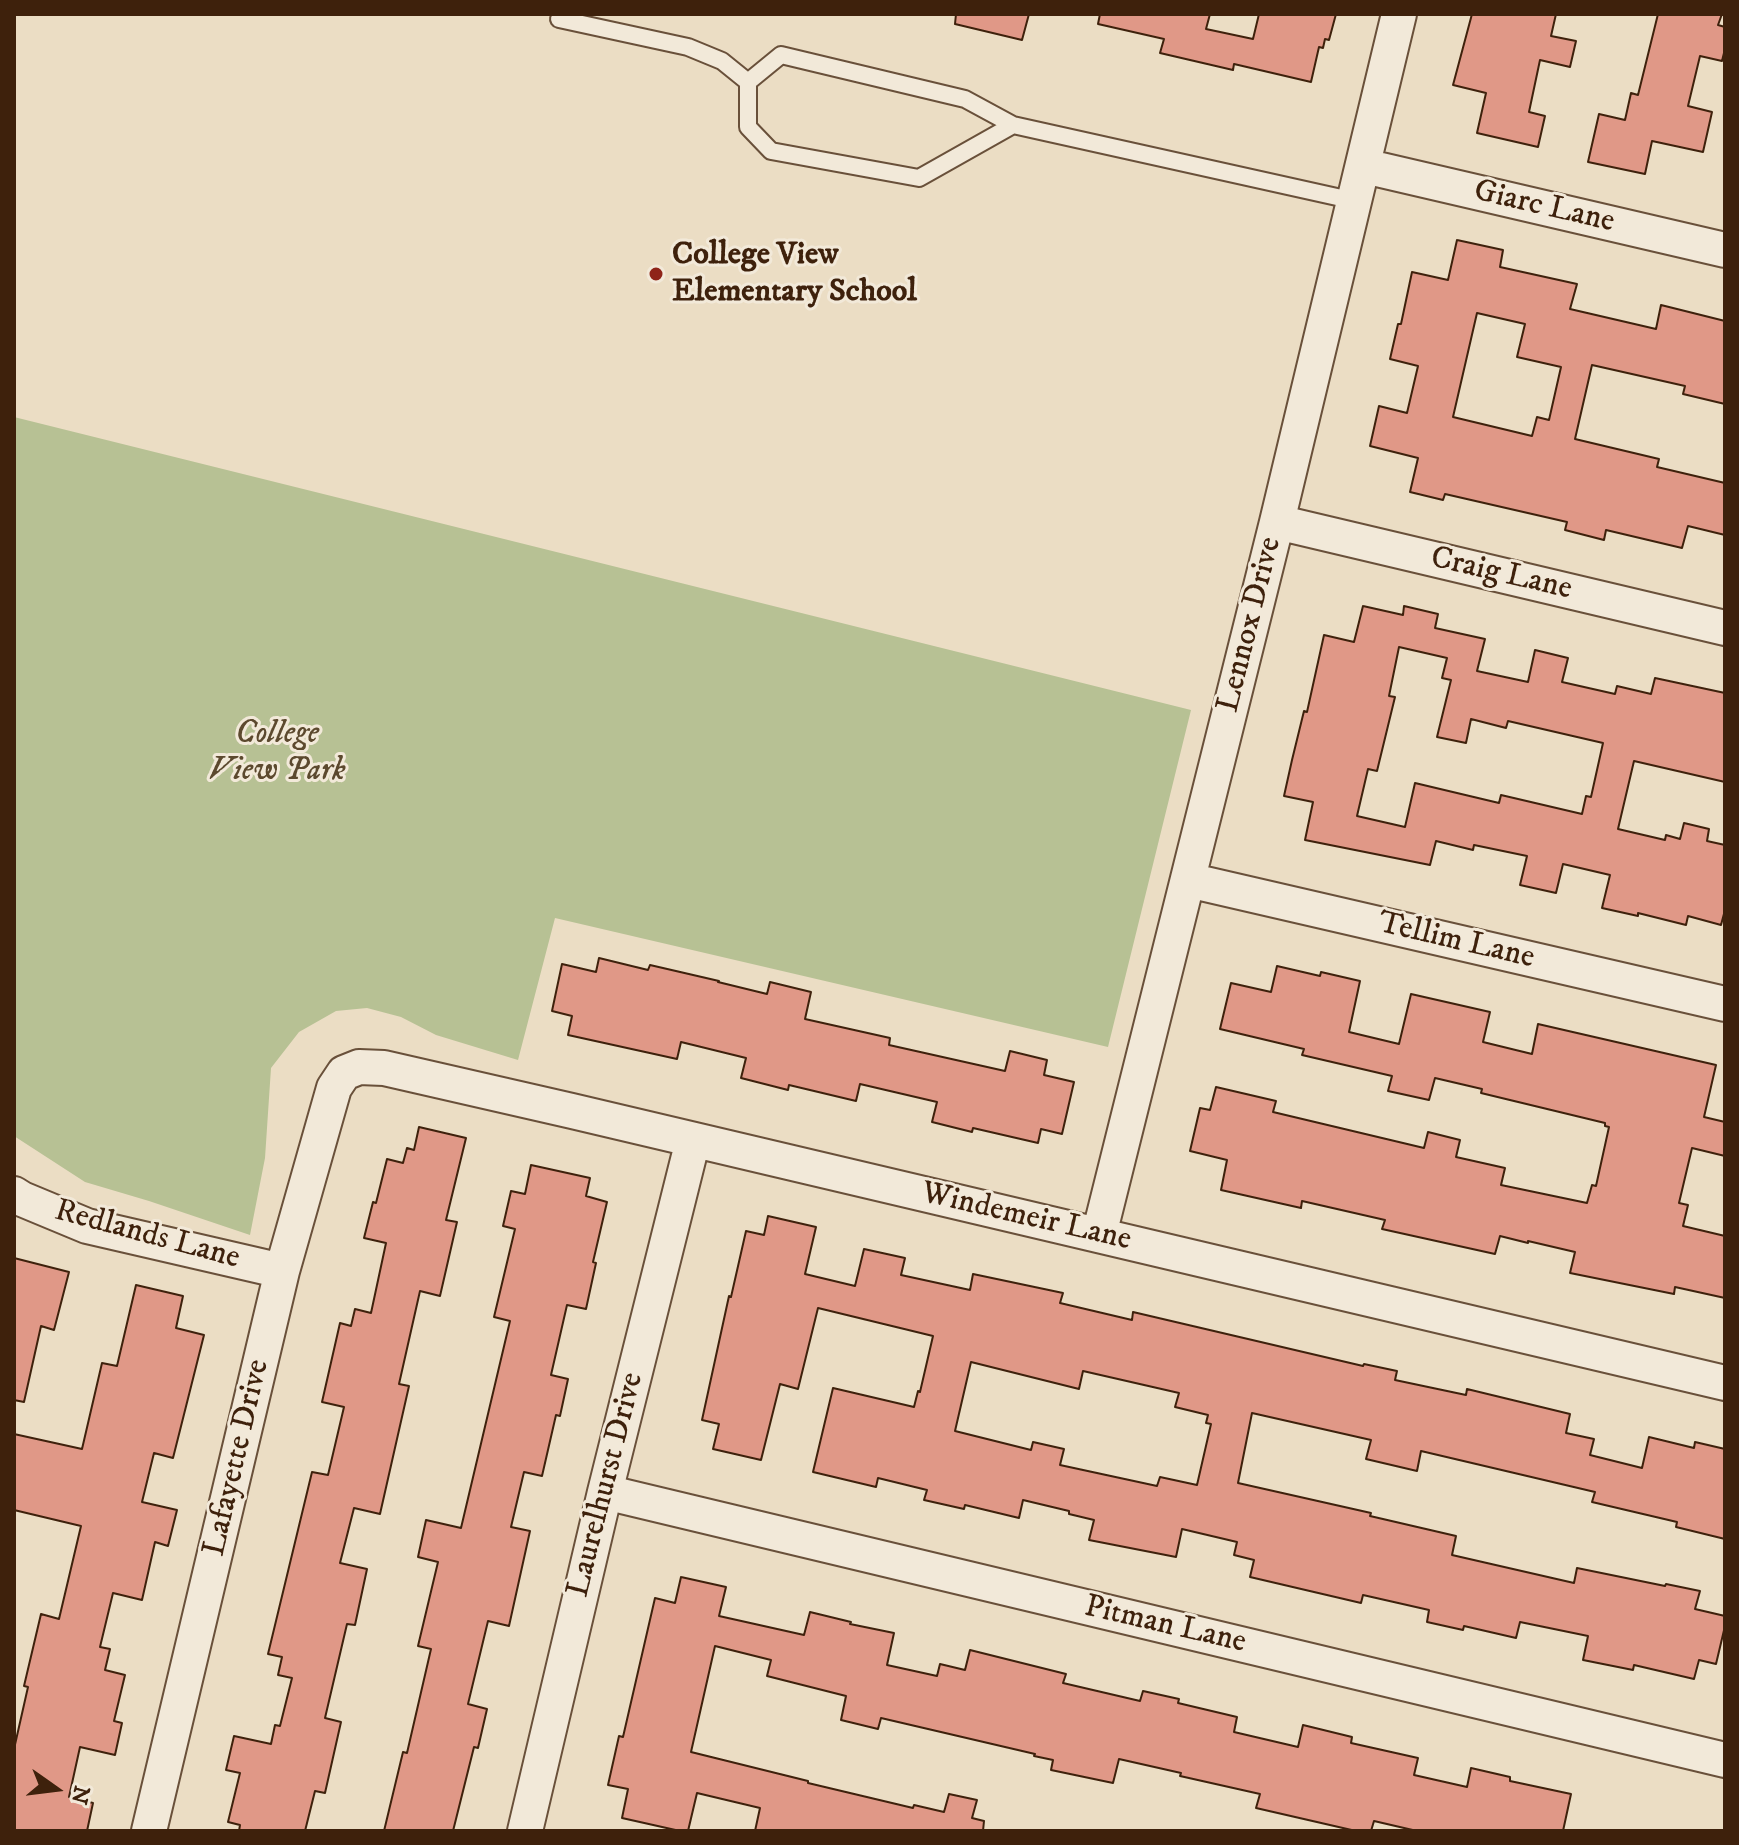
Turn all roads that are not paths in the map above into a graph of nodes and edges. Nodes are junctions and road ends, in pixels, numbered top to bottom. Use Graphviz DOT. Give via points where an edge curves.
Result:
graph roads {
  1 [pos="1399,14"];
  2 [pos="559,19"];
  3 [pos="748,82"];
  4 [pos="1013,125"];
  5 [pos="1364,166"];
  6 [pos="1355,201"];
  7 [pos="1725,250"];
  8 [pos="1277,522"];
  9 [pos="1725,628"];
  10 [pos="1188,880"];
  11 [pos="1725,1004"];
  12 [pos="334,1088"];
  13 [pos="693,1140"];
  14 [pos="14,1194"];
  15 [pos="1099,1235"];
  16 [pos="282,1271"];
  17 [pos="1725,1383"];
  18 [pos="605,1492"];
  19 [pos="1725,1760"];
  20 [pos="149,1831"];
  21 [pos="525,1831"];
  1 -- 5 [label="street, Lennox Drive"];
  2 -- 3 [label="lane" via="688,47 722,61"];
  3 -- 4 [label="lane" via="781,55 965,99"];
  3 -- 4 [label="lane" via="748,127 771,151 919,178"];
  4 -- 6 [label="lane"];
  5 -- 6 [label="street, Lennox Drive"];
  5 -- 7 [label="street, Giarc Lane"];
  6 -- 8 [label="street, Lennox Drive"];
  8 -- 9 [label="street, Craig Lane"];
  8 -- 10 [label="street, Lennox Drive"];
  10 -- 11 [label="street, Tellim Lane"];
  10 -- 15 [label="street, Lennox Drive"];
  12 -- 13 [label="street, Windemeir Lane" via="344,1073 359,1067 384,1068"];
  12 -- 16 [label="street, Lafayette Drive"];
  13 -- 15 [label="street, Windemeir Lane"];
  13 -- 18 [label="street, Laurelhurst Drive"];
  14 -- 16 [label="street, Redlands Lane" via="87,1226"];
  15 -- 17 [label="street, Windemeir Lane"];
  16 -- 20 [label="street, Lafayette Drive"];
  18 -- 19 [label="street, Pitman Lane"];
  18 -- 21 [label="street, Laurelhurst Drive"];
}
